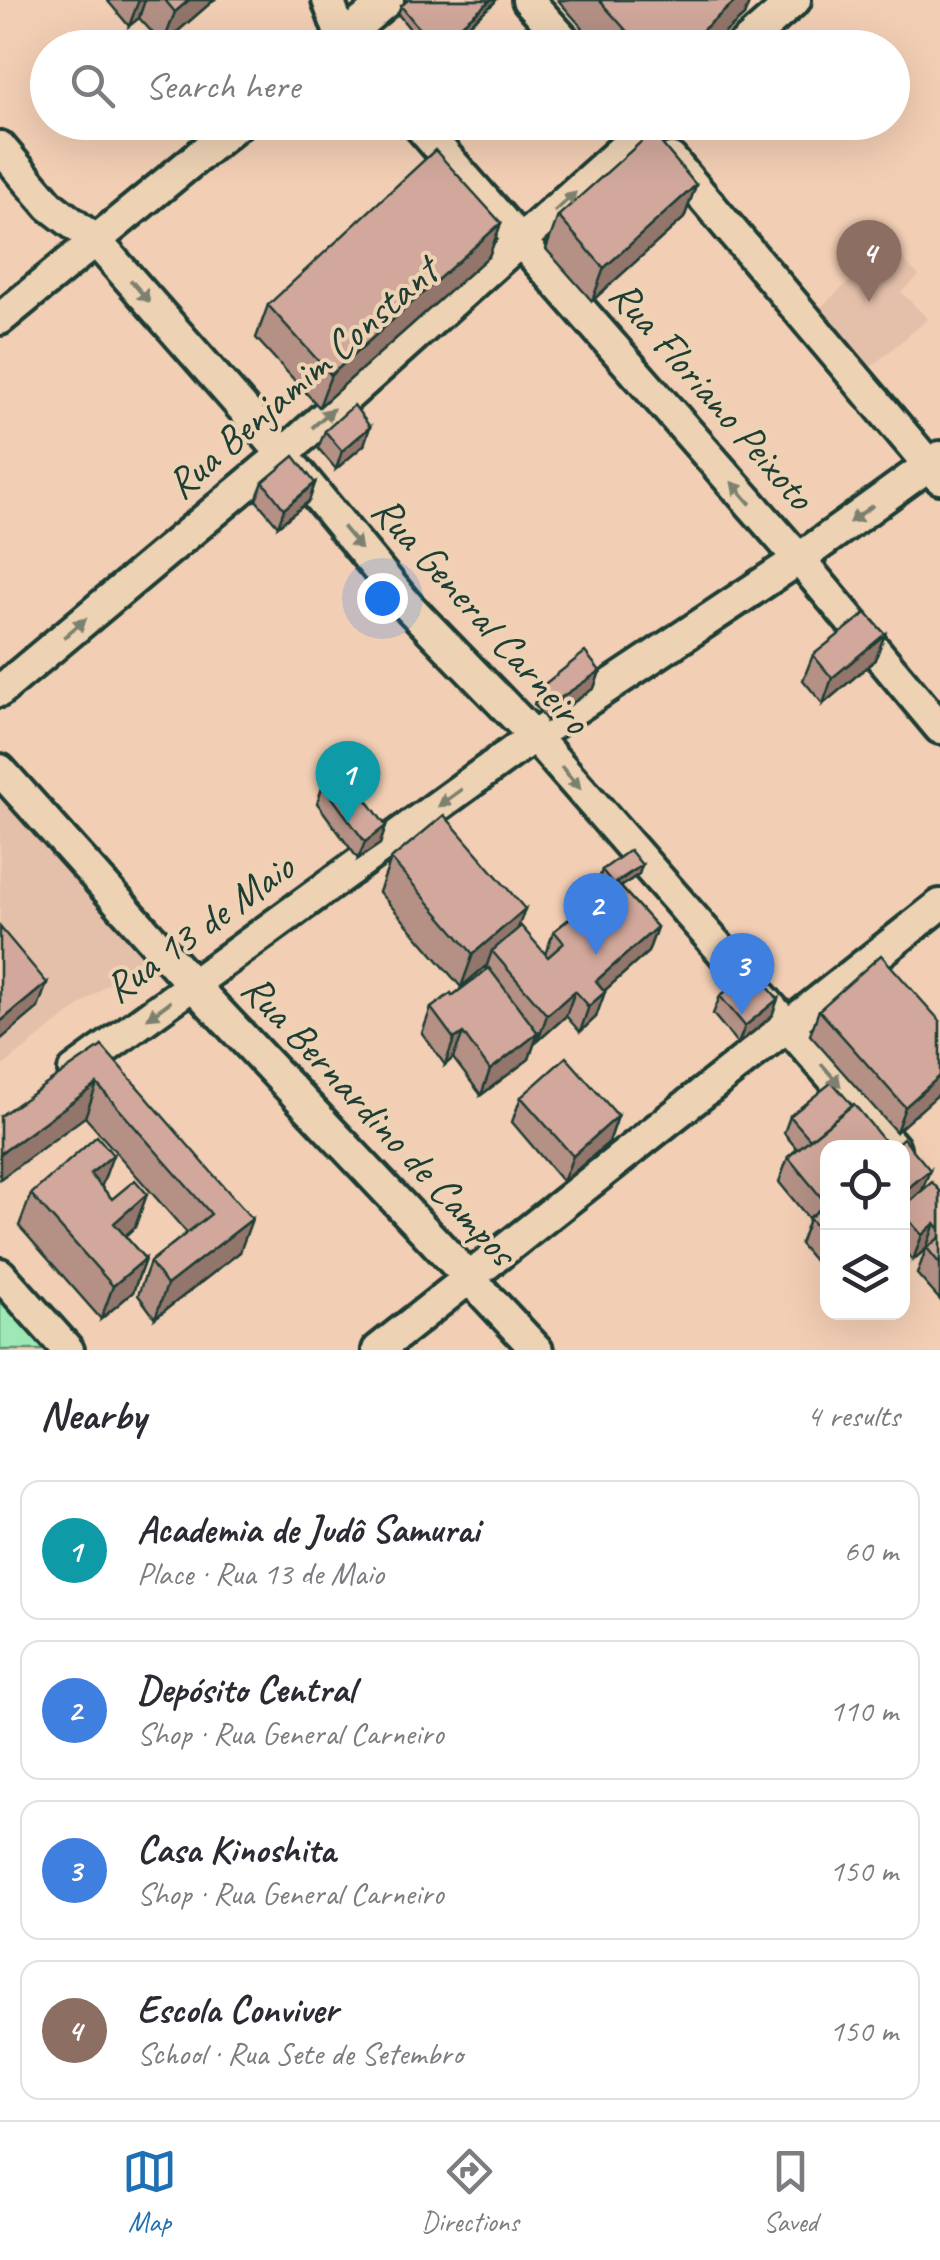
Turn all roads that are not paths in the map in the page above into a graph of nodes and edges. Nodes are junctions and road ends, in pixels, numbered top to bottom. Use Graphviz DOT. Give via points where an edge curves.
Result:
graph roads {
  1 [pos="328,0"];
  2 [pos="388,0"];
  3 [pos="528,0"];
  4 [pos="795,0"];
  5 [pos="337,30"];
  6 [pos="357,30"];
  7 [pos="556,30"];
  8 [pos="761,30"];
  9 [pos="218,140"];
  10 [pos="432,140"];
  11 [pos="630,140"];
  12 [pos="659,140"];
  13 [pos="0,146"];
  14 [pos="96,241"];
  15 [pos="521,242"];
  16 [pos="0,319"];
  17 [pos="283,454"];
  18 [pos="936,466"];
  19 [pos="799,558"];
  20 [pos="0,691"];
  21 [pos="940,728"];
  22 [pos="534,736"];
  23 [pos="0,770"];
  24 [pos="940,905"];
  25 [pos="194,985"];
  26 [pos="786,1024"];
  27 [pos="48,1090"];
  28 [pos="887,1140"];
  29 [pos="0,1274"];
  30 [pos="471,1278"];
  31 [pos="68,1350"];
  32 [pos="378,1350"];
  33 [pos="537,1350"];
  1 -- 5 [label="street"];
  2 -- 6 [label="street"];
  3 -- 7 [label="street"];
  4 -- 8 [label="street"];
  9 -- 14 [label="street"];
  10 -- 15 [label="street, Rua Floriano Peixoto"];
  15 -- 11 [label="street, Rua Benjamim Constant, one-way"];
  12 -- 18 [label="street"];
  13 -- 14 [label="street, Rua General Carneiro" via="50,206"];
  14 -- 16 [label="street"];
  14 -- 17 [label="street, Rua General Carneiro, one-way"];
  17 -- 15 [label="street, Rua Benjamim Constant, one-way"];
  19 -- 15 [label="street, Rua Floriano Peixoto, one-way"];
  20 -- 17 [label="street, Rua Benjamim Constant, one-way"];
  17 -- 22 [label="street, Rua General Carneiro, one-way" via="408,606"];
  18 -- 19 [label="street, Rua 13 de Maio, one-way"];
  19 -- 21 [label="street, Rua Floriano Peixoto"];
  19 -- 22 [label="street, Rua 13 de Maio"];
  22 -- 25 [label="street, Rua 13 de Maio, one-way"];
  22 -- 26 [label="street, Rua General Carneiro, one-way"];
  23 -- 25 [label="street, Rua Bernardino de Campos"];
  24 -- 26 [label="street"];
  25 -- 27 [label="street, Rua 13 de Maio, one-way"];
  25 -- 30 [label="street, Rua Bernardino de Campos"];
  26 -- 28 [label="street, Rua General Carneiro, one-way"];
  26 -- 30 [label="street"];
  29 -- 31 [label="street"];
  30 -- 32 [label="street"];
  30 -- 33 [label="street, Rua Bernardino de Campos"];
}
